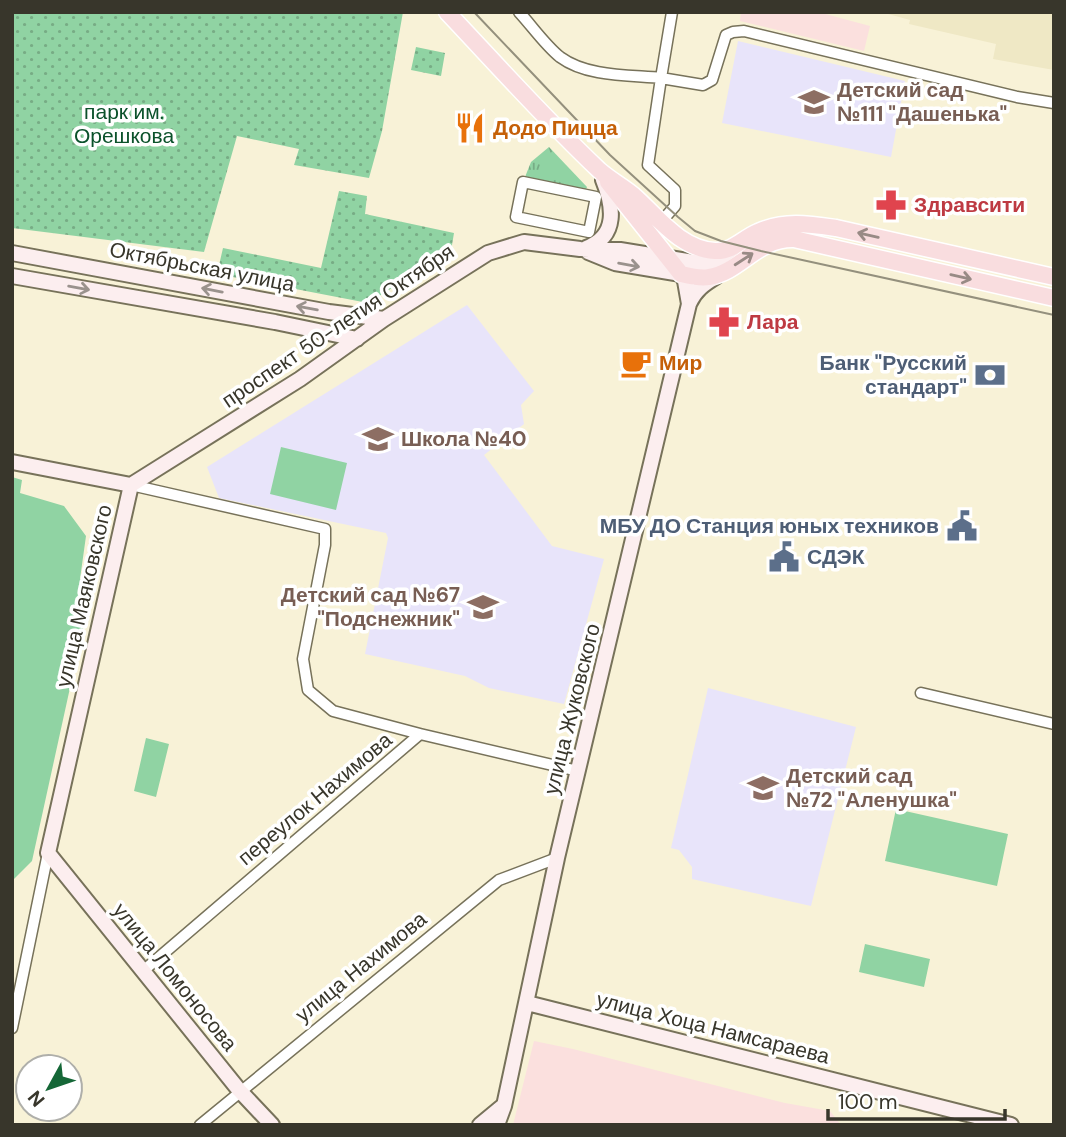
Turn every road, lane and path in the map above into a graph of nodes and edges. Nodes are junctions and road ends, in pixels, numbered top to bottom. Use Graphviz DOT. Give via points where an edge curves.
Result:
graph roads {
  1 [pos="447,12"];
  2 [pos="519,12"];
  3 [pos="672,12"];
  4 [pos="661,78"];
  5 [pos="1054,103"];
  6 [pos="601,172"];
  7 [pos="661,222"];
  8 [pos="589,232"];
  9 [pos="737,245"];
  10 [pos="580,249"];
  11 [pos="12,253"];
  12 [pos="667,258"];
  13 [pos="681,274"];
  14 [pos="722,274"];
  15 [pos="12,276"];
  16 [pos="1054,277"];
  17 [pos="164,281"];
  18 [pos="1054,298"];
  19 [pos="159,302"];
  20 [pos="279,302"];
  21 [pos="689,304"];
  22 [pos="384,319"];
  23 [pos="275,322"];
  24 [pos="357,339"];
  25 [pos="12,462"];
  26 [pos="131,485"];
  27 [pos="921,693"];
  28 [pos="1054,724"];
  29 [pos="420,734"];
  30 [pos="578,771"];
  31 [pos="48,853"];
  32 [pos="557,858"];
  33 [pos="143,971"];
  34 [pos="527,1003"];
  35 [pos="12,1028"];
  36 [pos="239,1090"];
  37 [pos="504,1106"];
  38 [pos="200,1125"];
  39 [pos="272,1125"];
  40 [pos="480,1125"];
  41 [pos="497,1125"];
  42 [pos="1011,1125"];
  1 -- 6 [label="main road"];
  2 -- 4 [label="street" via="560,56 581,68"];
  3 -- 4 [label="street"];
  4 -- 5 [label="street" via="703,85 712,80 726,35 744,31"];
  4 -- 7 [label="street" via="648,165 675,190 675,206"];
  6 -- 7 [label="main road"];
  6 -- 10 [label="street" via="612,202 611,222 596,243"];
  6 -- 12 [label="main road"];
  7 -- 9 [label="main road" via="687,242 709,250"];
  8 -- 8 [label="street" via="516,217 523,182 596,197"];
  9 -- 12 [label="street" via="706,264"];
  16 -- 9 [label="main road, one-way" via="802,223 756,232"];
  10 -- 12 [label="street"];
  10 -- 13 [label="street, one-way" via="615,263"];
  10 -- 22 [label="street, проспект 50-летия Октября" via="524,242 506,246 465,266"];
  11 -- 17 [label="street, Октябрьская улица"];
  12 -- 13 [label="main road"];
  13 -- 14 [label="main road" via="706,278"];
  13 -- 21 [label="street"];
  14 -- 18 [label="main road, one-way" via="764,246 794,239"];
  14 -- 21 [label="street" via="700,286"];
  15 -- 19 [label="street, Октябрьская улица, one-way"];
  17 -- 19 [label="street"];
  20 -- 17 [label="street, Октябрьская улица, one-way"];
  19 -- 23 [label="street, Октябрьская улица"];
  22 -- 20 [label="street, Октябрьская улица, one-way"];
  20 -- 23 [label="street"];
  21 -- 30 [label="street, улица Жуковского"];
  22 -- 24 [label="street, проспект 50-летия Октября"];
  23 -- 24 [label="street, Октябрьская улица"];
  24 -- 26 [label="street, проспект 50-летия Октября"];
  25 -- 26 [label="street"];
  26 -- 29 [label="street, улица Маяковского" via="325,529 326,545 303,659 308,690 333,711"];
  26 -- 31 [label="street, улица Маяковского"];
  27 -- 28 [label="street"];
  29 -- 30 [label="street, переулок Нахимова"];
  29 -- 33 [label="street, переулок Нахимова"];
  30 -- 32 [label="street, улица Жуковского"];
  31 -- 33 [label="street, улица Ломоносова"];
  31 -- 35 [label="street, улица Маяковского"];
  32 -- 34 [label="street, улица Жуковского"];
  32 -- 36 [label="street, улица Нахимова" via="499,880"];
  33 -- 36 [label="street, улица Ломоносова"];
  34 -- 37 [label="street, улица Жуковского"];
  34 -- 42 [label="street, улица Хоца Намсараева"];
  36 -- 38 [label="street, улица Нахимова"];
  36 -- 39 [label="street, улица Ломоносова"];
  37 -- 40 [label="street"];
  37 -- 41 [label="street, улица Жуковского"];
}
